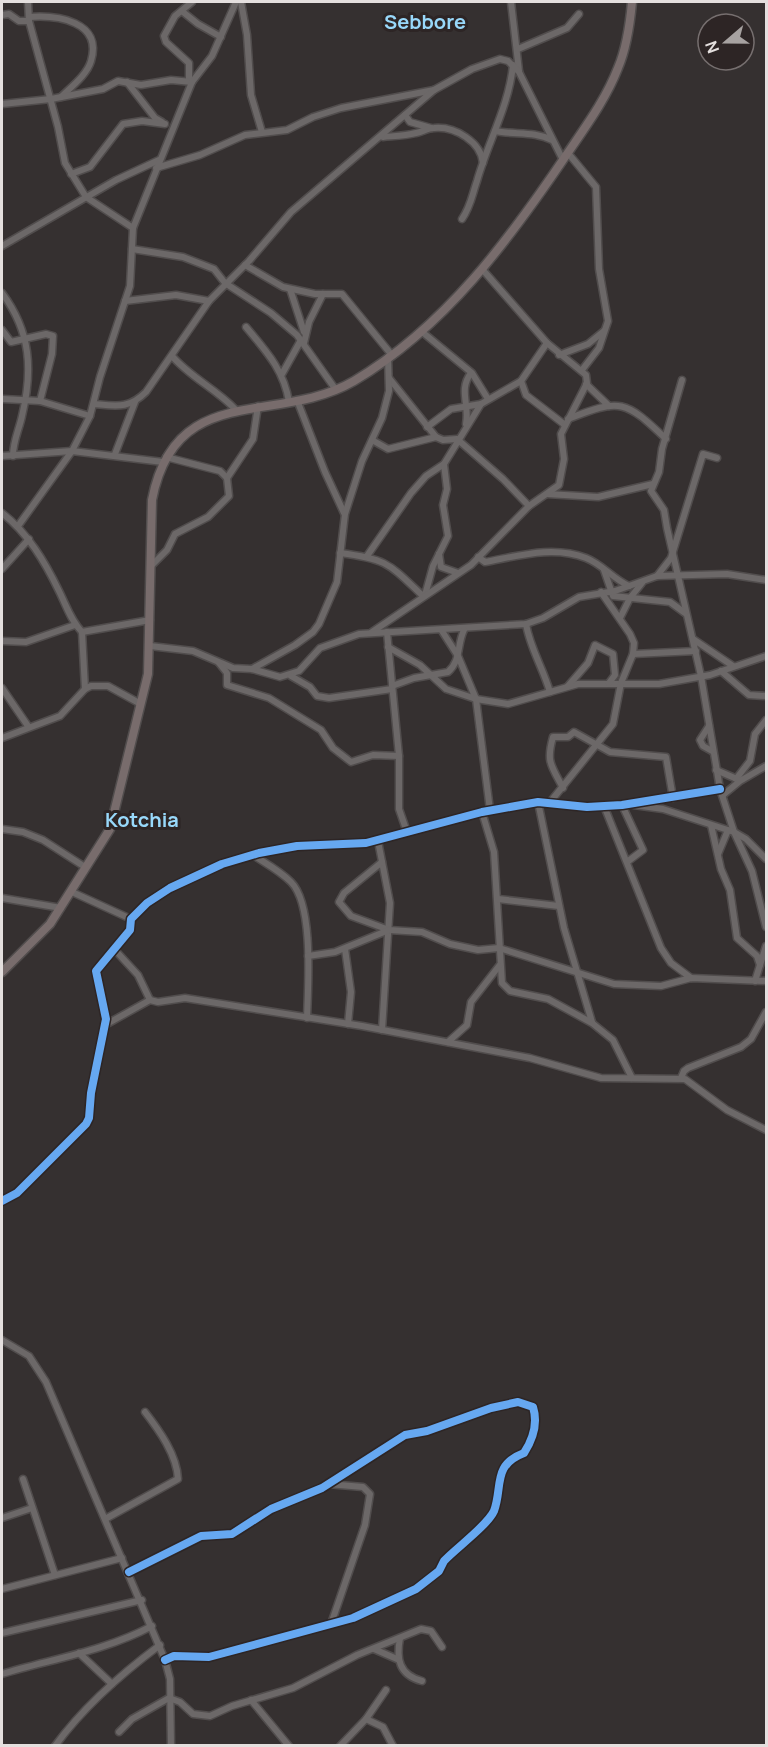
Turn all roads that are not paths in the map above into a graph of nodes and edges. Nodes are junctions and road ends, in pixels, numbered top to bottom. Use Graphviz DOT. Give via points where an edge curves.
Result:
graph roads {
  1 [pos="27,2"];
  2 [pos="192,2"];
  3 [pos="236,2"];
  4 [pos="241,2"];
  5 [pos="511,2"];
  6 [pos="519,2"];
  7 [pos="632,2"];
  8 [pos="183,12"];
  9 [pos="513,12"];
  10 [pos="579,14"];
  11 [pos="2,15"];
  12 [pos="29,19"];
  13 [pos="221,37"];
  14 [pos="518,49"];
  15 [pos="513,65"];
  16 [pos="519,72"];
  17 [pos="191,81"];
  18 [pos="127,82"];
  19 [pos="435,90"];
  20 [pos="61,97"];
  21 [pos="51,99"];
  22 [pos="2,104"];
  23 [pos="405,115"];
  24 [pos="165,124"];
  25 [pos="174,128"];
  26 [pos="431,128"];
  27 [pos="495,131"];
  28 [pos="262,132"];
  29 [pos="382,137"];
  30 [pos="554,141"];
  31 [pos="565,156"];
  32 [pos="159,160"];
  33 [pos="483,164"];
  34 [pos="156,168"];
  35 [pos="71,174"];
  36 [pos="86,197"];
  37 [pos="462,219"];
  38 [pos="133,228"];
  39 [pos="2,246"];
  40 [pos="132,249"];
  41 [pos="244,265"];
  42 [pos="482,269"];
  43 [pos="225,283"];
  44 [pos="290,289"];
  45 [pos="2,293"];
  46 [pos="323,294"];
  47 [pos="126,302"];
  48 [pos="209,302"];
  49 [pos="246,327"];
  50 [pos="2,330"];
  51 [pos="421,331"];
  52 [pos="604,331"];
  53 [pos="305,333"];
  54 [pos="26,338"];
  55 [pos="302,341"];
  56 [pos="546,343"];
  57 [pos="560,355"];
  58 [pos="172,356"];
  59 [pos="389,356"];
  60 [pos="582,370"];
  61 [pos="471,373"];
  62 [pos="282,374"];
  63 [pos="389,378"];
  64 [pos="682,380"];
  65 [pos="521,381"];
  66 [pos="586,384"];
  67 [pos="336,390"];
  68 [pos="485,390"];
  69 [pos="498,393"];
  70 [pos="3,399"];
  71 [pos="25,399"];
  72 [pos="488,399"];
  73 [pos="40,401"];
  74 [pos="293,401"];
  75 [pos="135,402"];
  76 [pos="94,404"];
  77 [pos="481,404"];
  78 [pos="258,406"];
  79 [pos="465,406"];
  80 [pos="609,406"];
  81 [pos="235,410"];
  82 [pos="90,416"];
  83 [pos="567,422"];
  84 [pos="427,426"];
  85 [pos="465,427"];
  86 [pos="436,437"];
  87 [pos="666,439"];
  88 [pos="372,440"];
  89 [pos="458,440"];
  90 [pos="72,451"];
  91 [pos="115,454"];
  92 [pos="2,456"];
  93 [pos="13,456"];
  94 [pos="717,458"];
  95 [pos="164,459"];
  96 [pos="444,464"];
  97 [pos="227,478"];
  98 [pos="653,484"];
  99 [pos="547,494"];
  100 [pos="529,506"];
  101 [pos="2,513"];
  102 [pos="345,514"];
  103 [pos="18,526"];
  104 [pos="28,539"];
  105 [pos="440,550"];
  106 [pos="340,553"];
  107 [pos="673,553"];
  108 [pos="367,556"];
  109 [pos="478,557"];
  110 [pos="150,567"];
  111 [pos="2,569"];
  112 [pos="604,569"];
  113 [pos="458,573"];
  114 [pos="657,576"];
  115 [pos="678,576"];
  116 [pos="766,580"];
  117 [pos="643,581"];
  118 [pos="629,586"];
  119 [pos="611,591"];
  120 [pos="601,592"];
  121 [pos="424,596"];
  122 [pos="630,598"];
  123 [pos="686,613"];
  124 [pos="620,618"];
  125 [pos="150,620"];
  126 [pos="526,624"];
  127 [pos="75,625"];
  128 [pos="464,630"];
  129 [pos="442,631"];
  130 [pos="82,632"];
  131 [pos="371,632"];
  132 [pos="387,632"];
  133 [pos="693,639"];
  134 [pos="2,641"];
  135 [pos="150,646"];
  136 [pos="388,647"];
  137 [pos="696,651"];
  138 [pos="633,654"];
  139 [pos="458,656"];
  140 [pos="766,656"];
  141 [pos="219,663"];
  142 [pos="733,666"];
  143 [pos="252,669"];
  144 [pos="721,671"];
  145 [pos="291,676"];
  146 [pos="433,676"];
  147 [pos="701,676"];
  148 [pos="609,683"];
  149 [pos="621,683"];
  150 [pos="392,687"];
  151 [pos="568,687"];
  152 [pos="2,688"];
  153 [pos="85,689"];
  154 [pos="550,692"];
  155 [pos="766,696"];
  156 [pos="476,699"];
  157 [pos="139,703"];
  158 [pos="766,724"];
  159 [pos="28,726"];
  160 [pos="709,726"];
  161 [pos="2,738"];
  162 [pos="597,745"];
  163 [pos="712,751"];
  164 [pos="399,756"];
  165 [pos="766,766"];
  166 [pos="716,770"];
  167 [pos="738,780"];
  168 [pos="563,788"];
  169 [pos="721,792"];
  170 [pos="673,798"];
  171 [pos="551,801"];
  172 [pos="538,802"];
  173 [pos="631,804"];
  174 [pos="622,805"];
  175 [pos="604,806"];
  176 [pos="490,810"];
  177 [pos="482,812"];
  178 [pos="711,825"];
  179 [pos="2,829"];
  180 [pos="731,831"];
  181 [pos="407,832"];
  182 [pos="378,841"];
  183 [pos="253,855"];
  184 [pos="718,855"];
  185 [pos="766,859"];
  186 [pos="382,862"];
  187 [pos="627,862"];
  188 [pos="85,867"];
  189 [pos="72,892"];
  190 [pos="2,898"];
  191 [pos="498,899"];
  192 [pos="559,906"];
  193 [pos="61,908"];
  194 [pos="131,919"];
  195 [pos="766,927"];
  196 [pos="389,930"];
  197 [pos="766,946"];
  198 [pos="499,948"];
  199 [pos="114,949"];
  200 [pos="345,949"];
  201 [pos="308,956"];
  202 [pos="760,965"];
  203 [pos="499,966"];
  204 [pos="2,972"];
  205 [pos="577,973"];
  206 [pos="691,978"];
  207 [pos="755,981"];
  208 [pos="766,981"];
  209 [pos="150,1000"];
  210 [pos="766,1012"];
  211 [pos="307,1018"];
  212 [pos="592,1023"];
  213 [pos="348,1024"];
  214 [pos="104,1026"];
  215 [pos="382,1030"];
  216 [pos="448,1042"];
  217 [pos="632,1078"];
  218 [pos="681,1078"];
  219 [pos="766,1130"];
  220 [pos="2,1201"];
  221 [pos="2,1340"];
  222 [pos="145,1412"];
  223 [pos="23,1479"];
  224 [pos="328,1484"];
  225 [pos="32,1508"];
  226 [pos="2,1518"];
  227 [pos="107,1518"];
  228 [pos="122,1558"];
  229 [pos="129,1572"];
  230 [pos="55,1575"];
  231 [pos="2,1589"];
  232 [pos="142,1600"];
  233 [pos="331,1624"];
  234 [pos="152,1626"];
  235 [pos="2,1633"];
  236 [pos="400,1638"];
  237 [pos="160,1645"];
  238 [pos="442,1647"];
  239 [pos="374,1649"];
  240 [pos="79,1653"];
  241 [pos="397,1659"];
  242 [pos="165,1660"];
  243 [pos="2,1674"];
  244 [pos="422,1681"];
  245 [pos="112,1684"];
  246 [pos="386,1690"];
  247 [pos="170,1698"];
  248 [pos="251,1700"];
  249 [pos="366,1719"];
  250 [pos="119,1732"];
  251 [pos="55,1746"];
  252 [pos="171,1746"];
  253 [pos="289,1746"];
  254 [pos="340,1746"];
  255 [pos="393,1746"];
  1 -- 12 [label="street"];
  2 -- 8 [label="street"];
  3 -- 13 [label="street"];
  4 -- 28 [label="street" via="251,95"];
  5 -- 9 [label="street"];
  6 -- 9 [label="street"];
  7 -- 31 [label="main road" via="619,67 601,103"];
  8 -- 13 [label="street"];
  8 -- 17 [label="street" via="175,16 164,36 189,63"];
  9 -- 14 [label="street"];
  10 -- 14 [label="street" via="567,28"];
  11 -- 12 [label="street" via="9,14 19,21"];
  12 -- 20 [label="street" via="71,20 86,30 91,39 91,61"];
  12 -- 21 [label="street"];
  13 -- 17 [label="street" via="212,56"];
  14 -- 16 [label="street"];
  15 -- 16 [label="street"];
  15 -- 19 [label="street" via="492,60"];
  15 -- 27 [label="street"];
  16 -- 30 [label="street"];
  17 -- 18 [label="street" via="141,85"];
  17 -- 25 [label="street"];
  18 -- 20 [label="street"];
  18 -- 24 [label="street" via="155,118"];
  19 -- 23 [label="street"];
  19 -- 28 [label="street" via="360,104 313,117 295,128"];
  20 -- 21 [label="street"];
  21 -- 22 [label="street"];
  21 -- 35 [label="street"];
  23 -- 26 [label="street" via="410,122"];
  23 -- 29 [label="street"];
  24 -- 25 [label="street"];
  24 -- 35 [label="street" via="123,124 90,167"];
  25 -- 32 [label="street"];
  26 -- 29 [label="street"];
  26 -- 33 [label="street" via="467,137 481,154"];
  27 -- 30 [label="street" via="535,133"];
  27 -- 33 [label="street"];
  28 -- 34 [label="street"];
  29 -- 41 [label="street" via="321,184"];
  30 -- 31 [label="street"];
  31 -- 42 [label="main road"];
  31 -- 52 [label="street" via="596,187 599,269 608,321"];
  32 -- 34 [label="street"];
  32 -- 36 [label="street"];
  33 -- 37 [label="street" via="473,199"];
  34 -- 38 [label="street"];
  35 -- 36 [label="street"];
  36 -- 38 [label="street"];
  36 -- 39 [label="street"];
  38 -- 40 [label="street"];
  40 -- 43 [label="street" via="183,257 214,269"];
  40 -- 47 [label="street"];
  41 -- 43 [label="street"];
  41 -- 44 [label="street"];
  42 -- 51 [label="main road"];
  42 -- 56 [label="street"];
  43 -- 48 [label="street"];
  43 -- 55 [label="street" via="271,313"];
  44 -- 46 [label="street"];
  44 -- 53 [label="street"];
  45 -- 54 [label="street"];
  46 -- 53 [label="street"];
  46 -- 59 [label="street" via="342,294"];
  47 -- 48 [label="street" via="176,295"];
  47 -- 76 [label="street"];
  48 -- 58 [label="street"];
  49 -- 62 [label="street"];
  50 -- 54 [label="street" via="11,342"];
  51 -- 59 [label="main road"];
  51 -- 61 [label="street"];
  52 -- 57 [label="street" via="588,344"];
  52 -- 60 [label="street" via="599,348"];
  53 -- 55 [label="street"];
  54 -- 71 [label="street"];
  54 -- 73 [label="street" via="50,333 53,339"];
  55 -- 62 [label="street"];
  55 -- 67 [label="street"];
  56 -- 57 [label="street"];
  56 -- 65 [label="street"];
  57 -- 60 [label="street"];
  58 -- 75 [label="street"];
  58 -- 81 [label="street" via="181,368 205,382"];
  59 -- 63 [label="street"];
  59 -- 67 [label="main road"];
  60 -- 66 [label="street" via="588,380"];
  61 -- 68 [label="street"];
  61 -- 79 [label="street" via="463,386"];
  62 -- 74 [label="street"];
  63 -- 84 [label="street"];
  63 -- 88 [label="street" via="389,391"];
  64 -- 87 [label="street"];
  65 -- 69 [label="street"];
  65 -- 83 [label="street" via="526,395"];
  66 -- 80 [label="street"];
  66 -- 83 [label="street"];
  67 -- 74 [label="main road"];
  68 -- 69 [label="street"];
  68 -- 72 [label="street"];
  69 -- 72 [label="street"];
  70 -- 71 [label="street"];
  71 -- 73 [label="street"];
  71 -- 93 [label="street"];
  72 -- 77 [label="street"];
  73 -- 82 [label="street"];
  74 -- 78 [label="main road"];
  74 -- 102 [label="street"];
  75 -- 76 [label="street" via="119,406"];
  75 -- 91 [label="street"];
  76 -- 82 [label="street"];
  77 -- 79 [label="street"];
  77 -- 85 [label="street"];
  78 -- 81 [label="main road"];
  78 -- 97 [label="street" via="253,439"];
  79 -- 84 [label="street" via="445,412"];
  79 -- 85 [label="street"];
  80 -- 83 [label="street"];
  80 -- 87 [label="street" via="622,405 633,410"];
  81 -- 95 [label="main road" via="199,424"];
  82 -- 90 [label="street"];
  83 -- 99 [label="street" via="561,434 564,459 559,485"];
  84 -- 86 [label="street"];
  85 -- 89 [label="street"];
  86 -- 88 [label="street" via="387,449"];
  86 -- 89 [label="street"];
  87 -- 98 [label="street"];
  88 -- 102 [label="street"];
  89 -- 96 [label="street"];
  89 -- 100 [label="street"];
  90 -- 91 [label="street"];
  90 -- 93 [label="street"];
  90 -- 103 [label="street"];
  91 -- 95 [label="street"];
  92 -- 93 [label="street"];
  94 -- 107 [label="street" via="703,454"];
  95 -- 97 [label="street" via="216,468"];
  95 -- 110 [label="main road" via="152,500"];
  96 -- 105 [label="street" via="447,489 443,505 448,534"];
  96 -- 108 [label="street" via="411,493"];
  97 -- 110 [label="street" via="226,500 208,517 175,534"];
  98 -- 99 [label="street" via="598,497"];
  98 -- 107 [label="street" via="651,491 666,517"];
  99 -- 100 [label="street"];
  100 -- 109 [label="street"];
  101 -- 103 [label="street"];
  102 -- 106 [label="street"];
  103 -- 104 [label="street"];
  104 -- 111 [label="street"];
  104 -- 127 [label="street"];
  105 -- 113 [label="street" via="441,567"];
  105 -- 121 [label="street"];
  106 -- 108 [label="street"];
  106 -- 143 [label="street" via="337,582 313,632"];
  107 -- 114 [label="street"];
  107 -- 115 [label="street"];
  108 -- 121 [label="street" via="388,564"];
  109 -- 112 [label="street" via="485,562 558,552 586,558"];
  109 -- 113 [label="street"];
  110 -- 125 [label="main road"];
  112 -- 118 [label="street"];
  112 -- 119 [label="street"];
  113 -- 121 [label="street"];
  114 -- 115 [label="street"];
  114 -- 117 [label="street"];
  115 -- 116 [label="street" via="741,574"];
  115 -- 123 [label="street"];
  117 -- 118 [label="street"];
  117 -- 122 [label="street"];
  118 -- 119 [label="street"];
  119 -- 120 [label="street"];
  119 -- 122 [label="street" via="613,596"];
  120 -- 124 [label="street"];
  120 -- 126 [label="street" via="567,602"];
  121 -- 131 [label="street"];
  122 -- 123 [label="street" via="670,603"];
  122 -- 124 [label="street"];
  123 -- 133 [label="street"];
  124 -- 138 [label="street" via="634,643"];
  125 -- 130 [label="street"];
  125 -- 135 [label="main road"];
  126 -- 128 [label="street"];
  126 -- 154 [label="street" via="530,645 538,656"];
  127 -- 130 [label="street"];
  127 -- 134 [label="street" via="26,642"];
  128 -- 129 [label="street"];
  128 -- 139 [label="street" via="458,642"];
  129 -- 132 [label="street"];
  129 -- 139 [label="street"];
  130 -- 153 [label="street"];
  131 -- 132 [label="street"];
  131 -- 145 [label="street" via="320,648"];
  132 -- 136 [label="street"];
  133 -- 137 [label="street"];
  133 -- 142 [label="street"];
  135 -- 141 [label="street" via="193,651"];
  135 -- 157 [label="main road" via="148,674"];
  136 -- 146 [label="street"];
  136 -- 150 [label="street"];
  137 -- 138 [label="street"];
  137 -- 147 [label="street"];
  138 -- 149 [label="street"];
  139 -- 146 [label="street" via="448,672"];
  139 -- 156 [label="street"];
  140 -- 142 [label="street"];
  141 -- 143 [label="street"];
  141 -- 164 [label="street" via="227,673 227,685 269,698 321,730 333,748 351,762 373,755"];
  142 -- 144 [label="street"];
  143 -- 145 [label="street" via="273,676"];
  144 -- 147 [label="street"];
  144 -- 155 [label="street" via="749,695"];
  145 -- 150 [label="street" via="317,696 329,698"];
  146 -- 150 [label="street"];
  146 -- 156 [label="street" via="446,689"];
  147 -- 149 [label="street" via="659,684"];
  147 -- 160 [label="street"];
  148 -- 149 [label="street"];
  148 -- 151 [label="street"];
  148 -- 151 [label="street" via="615,675 613,654 596,645 588,663"];
  149 -- 162 [label="street" via="613,724"];
  150 -- 164 [label="street"];
  151 -- 154 [label="street"];
  152 -- 159 [label="street"];
  153 -- 157 [label="street" via="108,686"];
  153 -- 159 [label="street" via="60,716"];
  154 -- 156 [label="street" via="508,704"];
  156 -- 176 [label="street"];
  157 -- 188 [label="main road" via="110,829"];
  158 -- 167 [label="street" via="755,734 750,762"];
  159 -- 161 [label="street"];
  160 -- 163 [label="street"];
  160 -- 163 [label="street" via="700,740"];
  162 -- 168 [label="street"];
  162 -- 168 [label="street" via="574,732 568,737 553,737 548,755"];
  162 -- 170 [label="street" via="610,752 666,758"];
  163 -- 166 [label="street"];
  164 -- 181 [label="street" via="399,808"];
  165 -- 167 [label="street"];
  166 -- 167 [label="street"];
  166 -- 169 [label="street"];
  167 -- 169 [label="street"];
  168 -- 171 [label="street"];
  169 -- 170 [label="street"];
  169 -- 180 [label="street"];
  170 -- 173 [label="street"];
  171 -- 172 [label="street"];
  171 -- 175 [label="street"];
  172 -- 176 [label="street"];
  172 -- 192 [label="street"];
  173 -- 174 [label="street"];
  173 -- 178 [label="street"];
  174 -- 175 [label="street"];
  174 -- 187 [label="street" via="643,850"];
  175 -- 187 [label="street"];
  176 -- 177 [label="street"];
  177 -- 181 [label="street"];
  177 -- 191 [label="street" via="494,852"];
  178 -- 180 [label="street"];
  178 -- 184 [label="street"];
  179 -- 188 [label="street" via="43,840"];
  180 -- 184 [label="street"];
  180 -- 185 [label="street" via="746,839"];
  180 -- 195 [label="street" via="752,871"];
  181 -- 182 [label="street"];
  182 -- 183 [label="street" via="297,846"];
  182 -- 186 [label="street"];
  183 -- 194 [label="street" via="222,864 170,888"];
  183 -- 201 [label="street" via="291,882 301,897"];
  184 -- 202 [label="street" via="730,890 737,938 757,956"];
  186 -- 196 [label="street" via="390,903"];
  186 -- 196 [label="street" via="344,893 339,902 351,916"];
  187 -- 206 [label="street" via="661,948 671,963"];
  188 -- 189 [label="main road"];
  189 -- 193 [label="main road"];
  189 -- 194 [label="street"];
  190 -- 193 [label="street"];
  191 -- 192 [label="street"];
  191 -- 198 [label="street"];
  192 -- 205 [label="street"];
  193 -- 204 [label="main road" via="36,940"];
  194 -- 199 [label="street" via="130,930"];
  196 -- 198 [label="street" via="422,932 478,950"];
  196 -- 200 [label="street"];
  196 -- 215 [label="street"];
  197 -- 202 [label="street"];
  198 -- 203 [label="street"];
  198 -- 205 [label="street"];
  199 -- 209 [label="street" via="138,975"];
  199 -- 214 [label="street" via="96,971"];
  200 -- 201 [label="street"];
  200 -- 213 [label="street" via="351,992"];
  201 -- 211 [label="street"];
  202 -- 207 [label="street"];
  203 -- 212 [label="street" via="502,983 510,991 548,999"];
  203 -- 216 [label="street" via="471,1002 467,1025"];
  205 -- 206 [label="street" via="614,984 661,986"];
  205 -- 212 [label="street"];
  206 -- 207 [label="street"];
  207 -- 208 [label="street"];
  209 -- 211 [label="street" via="185,998"];
  209 -- 214 [label="street"];
  210 -- 218 [label="street" via="751,1039 741,1047 688,1068"];
  211 -- 213 [label="street"];
  212 -- 217 [label="street" via="613,1040"];
  213 -- 215 [label="street"];
  214 -- 220 [label="street" via="86,1124 17,1193"];
  215 -- 216 [label="street"];
  216 -- 217 [label="street" via="530,1058 601,1078"];
  217 -- 218 [label="street"];
  218 -- 219 [label="street" via="727,1110"];
  221 -- 227 [label="street" via="29,1356 46,1382"];
  222 -- 227 [label="street" via="159,1429 178,1479"];
  223 -- 225 [label="street"];
  224 -- 229 [label="street" via="271,1509 232,1534 201,1536"];
  224 -- 233 [label="street" via="363,1487 370,1494 365,1525"];
  224 -- 233 [label="street" via="405,1435 518,1402 533,1407 536,1415 527,1450 500,1474 492,1514 444,1562 440,1571 406,1595"];
  225 -- 226 [label="street"];
  225 -- 230 [label="street"];
  227 -- 228 [label="street"];
  228 -- 229 [label="street"];
  228 -- 230 [label="street"];
  229 -- 232 [label="street"];
  230 -- 231 [label="street"];
  232 -- 234 [label="street"];
  232 -- 235 [label="street"];
  233 -- 242 [label="street" via="209,1657 174,1656"];
  234 -- 237 [label="street"];
  234 -- 240 [label="street"];
  236 -- 238 [label="street" via="427,1628"];
  236 -- 239 [label="street"];
  236 -- 241 [label="street"];
  237 -- 242 [label="street"];
  237 -- 245 [label="street"];
  239 -- 241 [label="street"];
  239 -- 248 [label="street" via="293,1688"];
  240 -- 243 [label="street"];
  240 -- 245 [label="street"];
  241 -- 244 [label="street" via="404,1673"];
  242 -- 247 [label="street"];
  245 -- 251 [label="street"];
  246 -- 249 [label="street"];
  247 -- 248 [label="street" via="200,1717"];
  247 -- 250 [label="street" via="132,1719"];
  247 -- 252 [label="street"];
  248 -- 253 [label="street"];
  249 -- 254 [label="street"];
  249 -- 255 [label="street" via="383,1727"];
}
